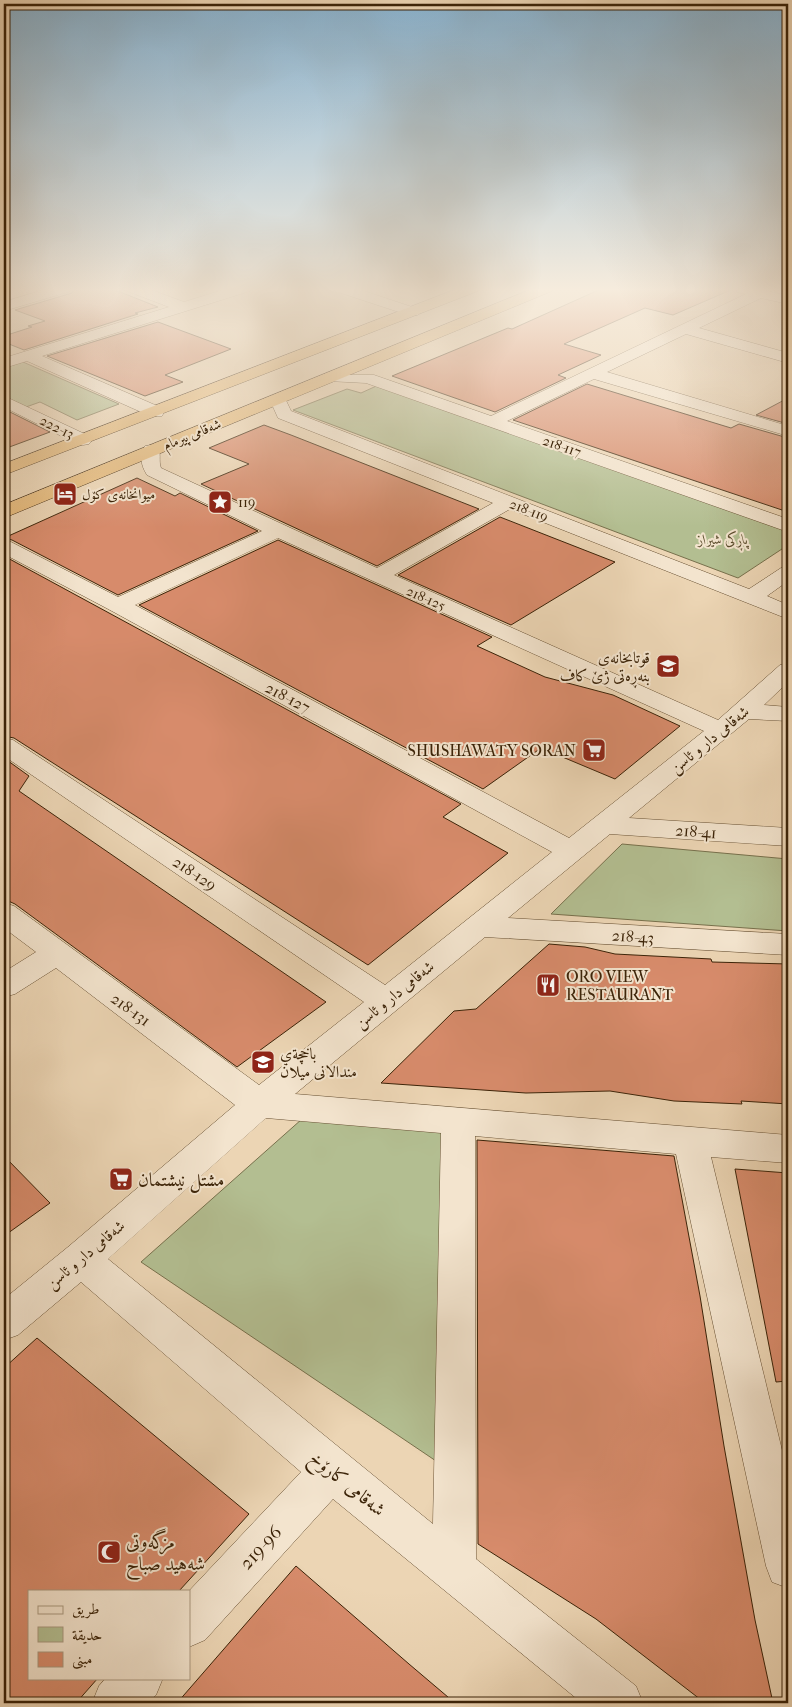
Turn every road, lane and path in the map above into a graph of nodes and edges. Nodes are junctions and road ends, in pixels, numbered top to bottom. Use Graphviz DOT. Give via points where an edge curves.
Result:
graph roads {
  1 [pos="56,368"];
  2 [pos="270,368"];
  3 [pos="358,368"];
  4 [pos="605,368"];
  5 [pos="594,373"];
  6 [pos="334,378"];
  7 [pos="4,402"];
  8 [pos="281,407"];
  9 [pos="156,412"];
  10 [pos="491,422"];
  11 [pos="788,431"];
  12 [pos="83,440"];
  13 [pos="152,461"];
  14 [pos="4,470"];
  15 [pos="509,502"];
  16 [pos="4,512"];
  17 [pos="788,526"];
  18 [pos="278,532"];
  19 [pos="4,546"];
  20 [pos="788,572"];
  21 [pos="378,576"];
  22 [pos="751,597"];
  23 [pos="118,605"];
  24 [pos="788,612"];
  25 [pos="788,670"];
  26 [pos="788,714"];
  27 [pos="732,720"];
  28 [pos="4,745"];
  29 [pos="603,825"];
  30 [pos="788,837"];
  31 [pos="571,850"];
  32 [pos="4,913"];
  33 [pos="478,926"];
  34 [pos="788,945"];
  35 [pos="56,954"];
  36 [pos="4,986"];
  37 [pos="386,1000"];
  38 [pos="259,1104"];
  39 [pos="458,1121"];
  40 [pos="690,1141"];
  41 [pos="788,1149"];
  42 [pos="81,1258"];
  43 [pos="4,1322"];
  44 [pos="331,1470"];
  45 [pos="788,1566"];
  46 [pos="454,1570"];
  47 [pos="190,1623"];
  48 [pos="137,1680"];
  49 [pos="116,1703"];
  50 [pos="618,1703"];
  1 -- 9 [label="street"];
  2 -- 9 [label="highway"];
  3 -- 6 [label="highway, شەقامی پیرمام"];
  4 -- 5 [label="street"];
  5 -- 10 [label="street"];
  5 -- 11 [label="street"];
  6 -- 8 [label="highway, شەقامی پیرمام"];
  6 -- 10 [label="street, 218-117" via="368,378"];
  7 -- 12 [label="street, 222-13"];
  8 -- 13 [label="highway, شەقامی پیرمام"];
  8 -- 15 [label="street, 218-119"];
  9 -- 12 [label="highway"];
  10 -- 17 [label="street, 218-117"];
  12 -- 14 [label="highway"];
  13 -- 16 [label="highway, شەقامی پیرمام"];
  13 -- 18 [label="street, 218-125"];
  15 -- 21 [label="street"];
  15 -- 22 [label="street, 218-119"];
  18 -- 21 [label="street, 218-125"];
  18 -- 23 [label="street"];
  19 -- 23 [label="street, 218-127"];
  20 -- 22 [label="street"];
  21 -- 27 [label="street, 218-125"];
  22 -- 24 [label="street, 218-119"];
  23 -- 31 [label="street, 218-127"];
  25 -- 27 [label="street, شەقامی دار و ئاسن"];
  26 -- 27 [label="street"];
  27 -- 29 [label="street, شەقامی دار و ئاسن"];
  28 -- 37 [label="street, 218-129"];
  29 -- 30 [label="street, 218-41"];
  29 -- 31 [label="street, شەقامی دار و ئاسن"];
  31 -- 33 [label="street, شەقامی دار و ئاسن"];
  32 -- 35 [label="street, 218-131"];
  33 -- 34 [label="street, 218-43"];
  33 -- 37 [label="street, شەقامی دار و ئاسن"];
  35 -- 36 [label="street"];
  35 -- 38 [label="street, 218-131"];
  37 -- 38 [label="street, شەقامی دار و ئاسن"];
  38 -- 39 [label="street"];
  38 -- 42 [label="street, شەقامی دار و ئاسن"];
  39 -- 40 [label="street"];
  39 -- 46 [label="street"];
  40 -- 41 [label="street"];
  40 -- 45 [label="street"];
  42 -- 43 [label="street, شەقامی دار و ئاسن"];
  42 -- 44 [label="street, شەقامی کارۆخ"];
  44 -- 46 [label="street, شەقامی کارۆخ"];
  44 -- 47 [label="street, 219-96"];
  46 -- 50 [label="street, شەقامی کارۆخ"];
  48 -- 49 [label="street"];
}
